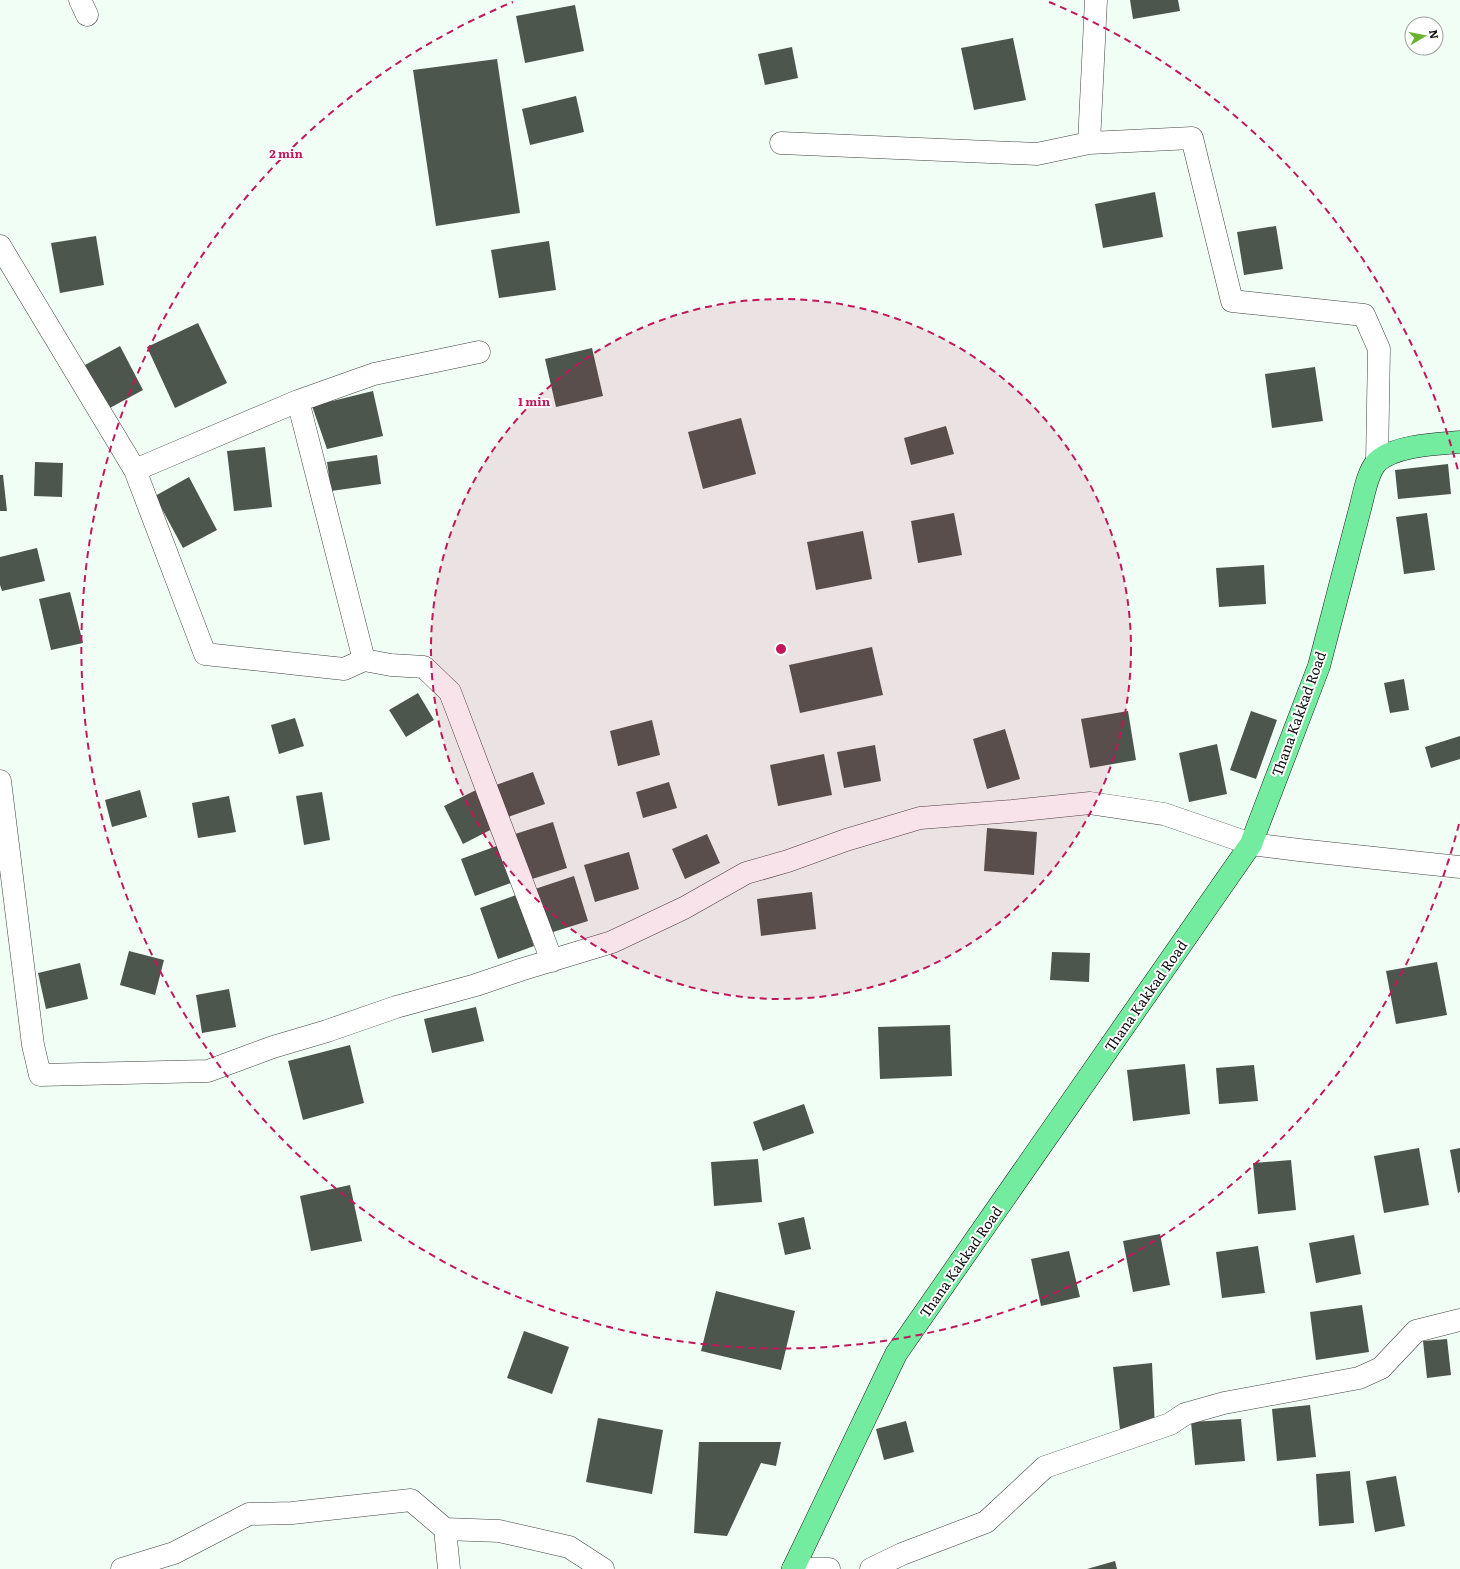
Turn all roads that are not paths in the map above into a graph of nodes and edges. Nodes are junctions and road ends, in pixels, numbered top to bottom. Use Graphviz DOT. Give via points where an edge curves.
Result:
graph roads {
  1 [pos="1096,0"];
  2 [pos="781,143"];
  3 [pos="1089,143"];
  4 [pos="0,246"];
  5 [pos="479,352"];
  6 [pos="298,401"];
  7 [pos="1460,442"];
  8 [pos="1376,462"];
  9 [pos="135,470"];
  10 [pos="364,660"];
  11 [pos="0,781"];
  12 [pos="1251,844"];
  13 [pos="1460,867"];
  14 [pos="552,961"];
  15 [pos="1460,1320"];
  16 [pos="445,1529"];
  17 [pos="122,1569"];
  18 [pos="449,1569"];
  19 [pos="603,1569"];
  20 [pos="793,1569"];
  21 [pos="830,1569"];
  22 [pos="871,1569"];
  1 -- 3 [label="street"];
  2 -- 3 [label="street" via="1037,154"];
  3 -- 8 [label="street" via="1192,138 1232,301 1364,315 1379,350"];
  4 -- 9 [label="street"];
  5 -- 6 [label="street" via="374,374"];
  6 -- 9 [label="street"];
  6 -- 10 [label="street"];
  7 -- 8 [label="main road" via="1430,444 1396,451"];
  8 -- 12 [label="main road, Thana Kakkad Road" via="1365,484 1362,505 1319,666"];
  9 -- 10 [label="street" via="205,654 344,669"];
  10 -- 14 [label="street" via="391,666 424,667 450,692"];
  11 -- 14 [label="street" via="33,1045 40,1075 208,1071 396,1007"];
  12 -- 13 [label="street"];
  12 -- 14 [label="street" via="1164,814 1090,803 920,818 746,873 684,908 612,942"];
  12 -- 20 [label="main road, Thana Kakkad Road" via="896,1354"];
  15 -- 22 [label="street" via="1416,1331 1381,1368 1359,1378 1218,1404 1185,1414 1170,1424 1045,1467 986,1522 902,1554"];
  16 -- 17 [label="street" via="411,1500 292,1513 249,1514 174,1553"];
  16 -- 18 [label="street"];
  16 -- 19 [label="street" via="499,1531 569,1546"];
  20 -- 21 [label="street"];
}
